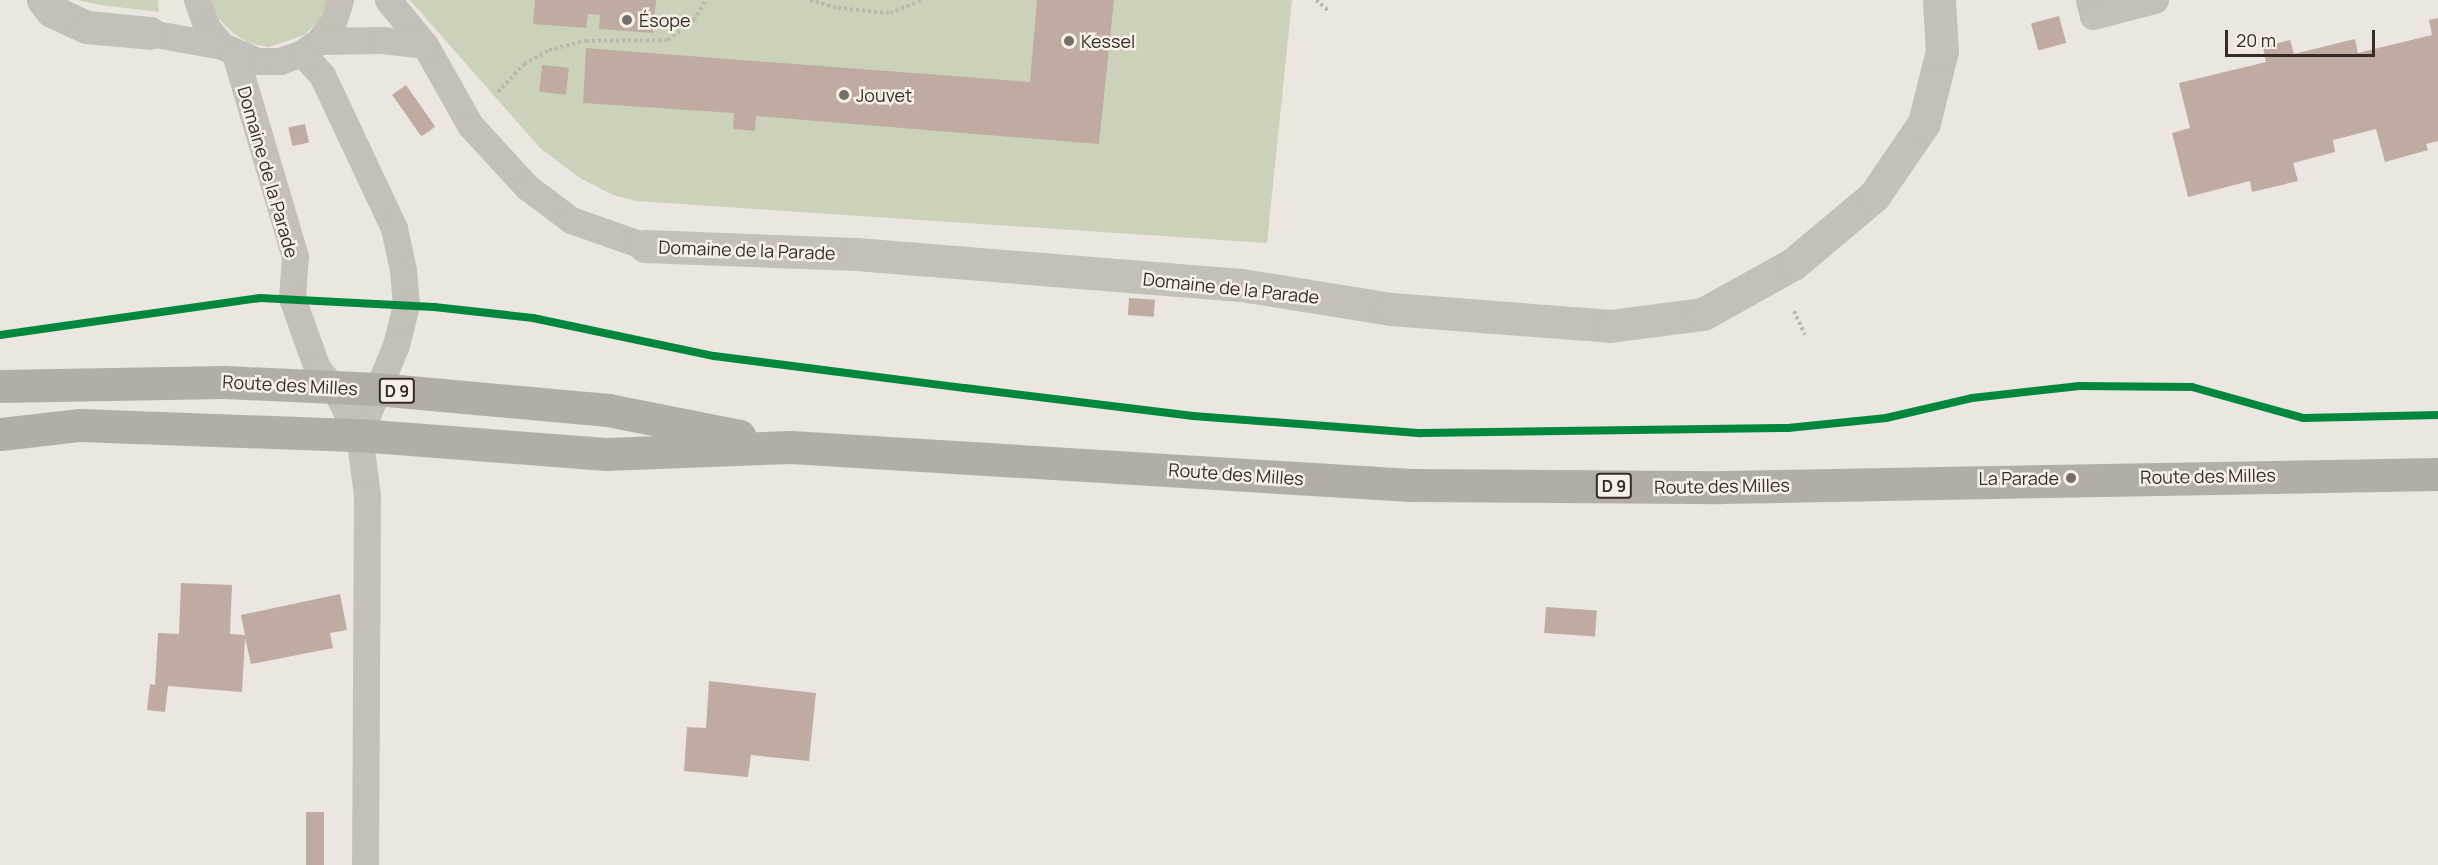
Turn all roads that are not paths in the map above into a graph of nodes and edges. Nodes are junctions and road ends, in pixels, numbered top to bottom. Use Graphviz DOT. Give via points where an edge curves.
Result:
graph roads {
  1 [pos="44,0"];
  2 [pos="197,0"];
  3 [pos="340,0"];
  4 [pos="388,0"];
  5 [pos="1939,0"];
  6 [pos="2089,0"];
  7 [pos="2155,0"];
  8 [pos="150,33"];
  9 [pos="425,45"];
  10 [pos="311,47"];
  11 [pos="229,50"];
  12 [pos="645,246"];
  13 [pos="0,386"];
  14 [pos="334,388"];
  15 [pos="377,389"];
  16 [pos="0,434"];
  17 [pos="359,435"];
  18 [pos="791,447"];
  19 [pos="2438,474"];
  20 [pos="365,865"];
  1 -- 8 [label="street, Domaine de la Parade" via="52,11 87,27"];
  2 -- 11 [label="lane, Domaine de la Parade" via="207,28"];
  3 -- 10 [label="lane" via="333,22"];
  4 -- 9 [label="lane, Domaine de la Parade"];
  5 -- 12 [label="street, Domaine de la Parade" via="1942,51 1924,123 1875,196 1793,264 1703,314 1610,326 1391,309 1231,284 856,254"];
  6 -- 7 [label="lane" via="2093,16"];
  8 -- 11 [label="lane, Domaine de la Parade"];
  9 -- 10 [label="lane, Domaine de la Parade" via="382,40"];
  9 -- 12 [label="lane, Domaine de la Parade" via="470,125 527,187 571,220"];
  10 -- 11 [label="lane, Domaine de la Parade" via="280,61 257,61"];
  10 -- 15 [label="lane" via="394,228 406,305 396,345"];
  11 -- 14 [label="lane, Domaine de la Parade" via="295,256 292,298 317,368"];
  13 -- 14 [label="main road, Route des Milles / D 9" via="224,382"];
  14 -- 15 [label="main road, Route des Milles / D 9"];
  14 -- 17 [label="lane, Domaine de la Parade"];
  15 -- 17 [label="lane"];
  15 -- 18 [label="main road, Route des Milles / D 9" via="608,410"];
  16 -- 17 [label="main road, Route des Milles / D 9" via="80,425"];
  17 -- 18 [label="main road, Route des Milles / D 9" via="606,454"];
  17 -- 20 [label="lane" via="367,495"];
  18 -- 19 [label="main road, Route des Milles / D 9" via="1411,485 1721,487"];
}
